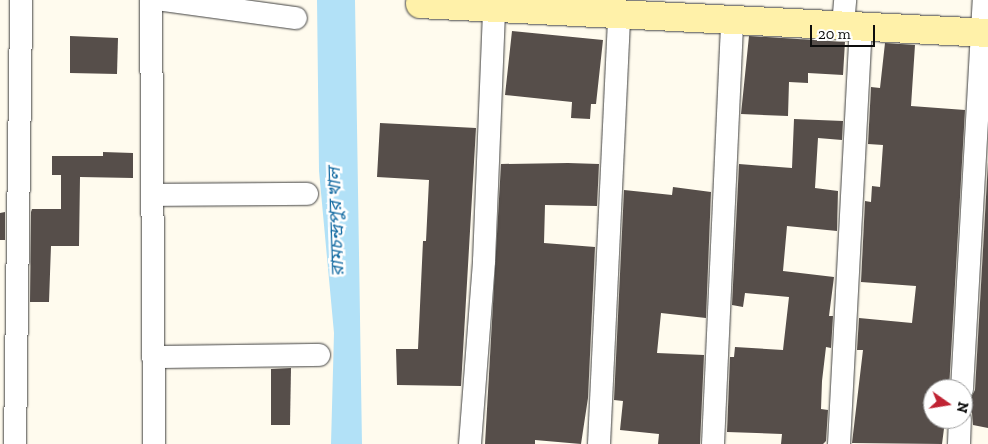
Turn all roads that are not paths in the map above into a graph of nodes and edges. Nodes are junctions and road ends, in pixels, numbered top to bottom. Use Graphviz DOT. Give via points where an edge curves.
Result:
graph roads {
  1 [pos="21,0"];
  2 [pos="151,0"];
  3 [pos="984,0"];
  4 [pos="178,1"];
  5 [pos="420,2"];
  6 [pos="547,5"];
  7 [pos="494,8"];
  8 [pos="699,9"];
  9 [pos="619,14"];
  10 [pos="850,17"];
  11 [pos="296,18"];
  12 [pos="732,20"];
  13 [pos="985,33"];
  14 [pos="307,194"];
  15 [pos="153,196"];
  16 [pos="319,355"];
  17 [pos="153,358"];
  18 [pos="963,379"];
  19 [pos="960,429"];
  20 [pos="15,444"];
  21 [pos="154,444"];
  22 [pos="470,444"];
  23 [pos="599,444"];
  24 [pos="713,444"];
  25 [pos="839,444"];
  26 [pos="959,444"];
  1 -- 20 [label="street"];
  2 -- 15 [label="street"];
  3 -- 13 [label="street"];
  4 -- 11 [label="street"];
  5 -- 7 [label="street"];
  6 -- 7 [label="street"];
  6 -- 9 [label="street"];
  7 -- 22 [label="street" via="484,261"];
  8 -- 9 [label="street"];
  8 -- 12 [label="street"];
  9 -- 23 [label="street"];
  10 -- 12 [label="street"];
  10 -- 13 [label="street"];
  10 -- 25 [label="street"];
  12 -- 24 [label="street"];
  13 -- 18 [label="street"];
  14 -- 15 [label="street"];
  15 -- 17 [label="street"];
  16 -- 17 [label="street"];
  17 -- 21 [label="street"];
  19 -- 26 [label="street"];
}
